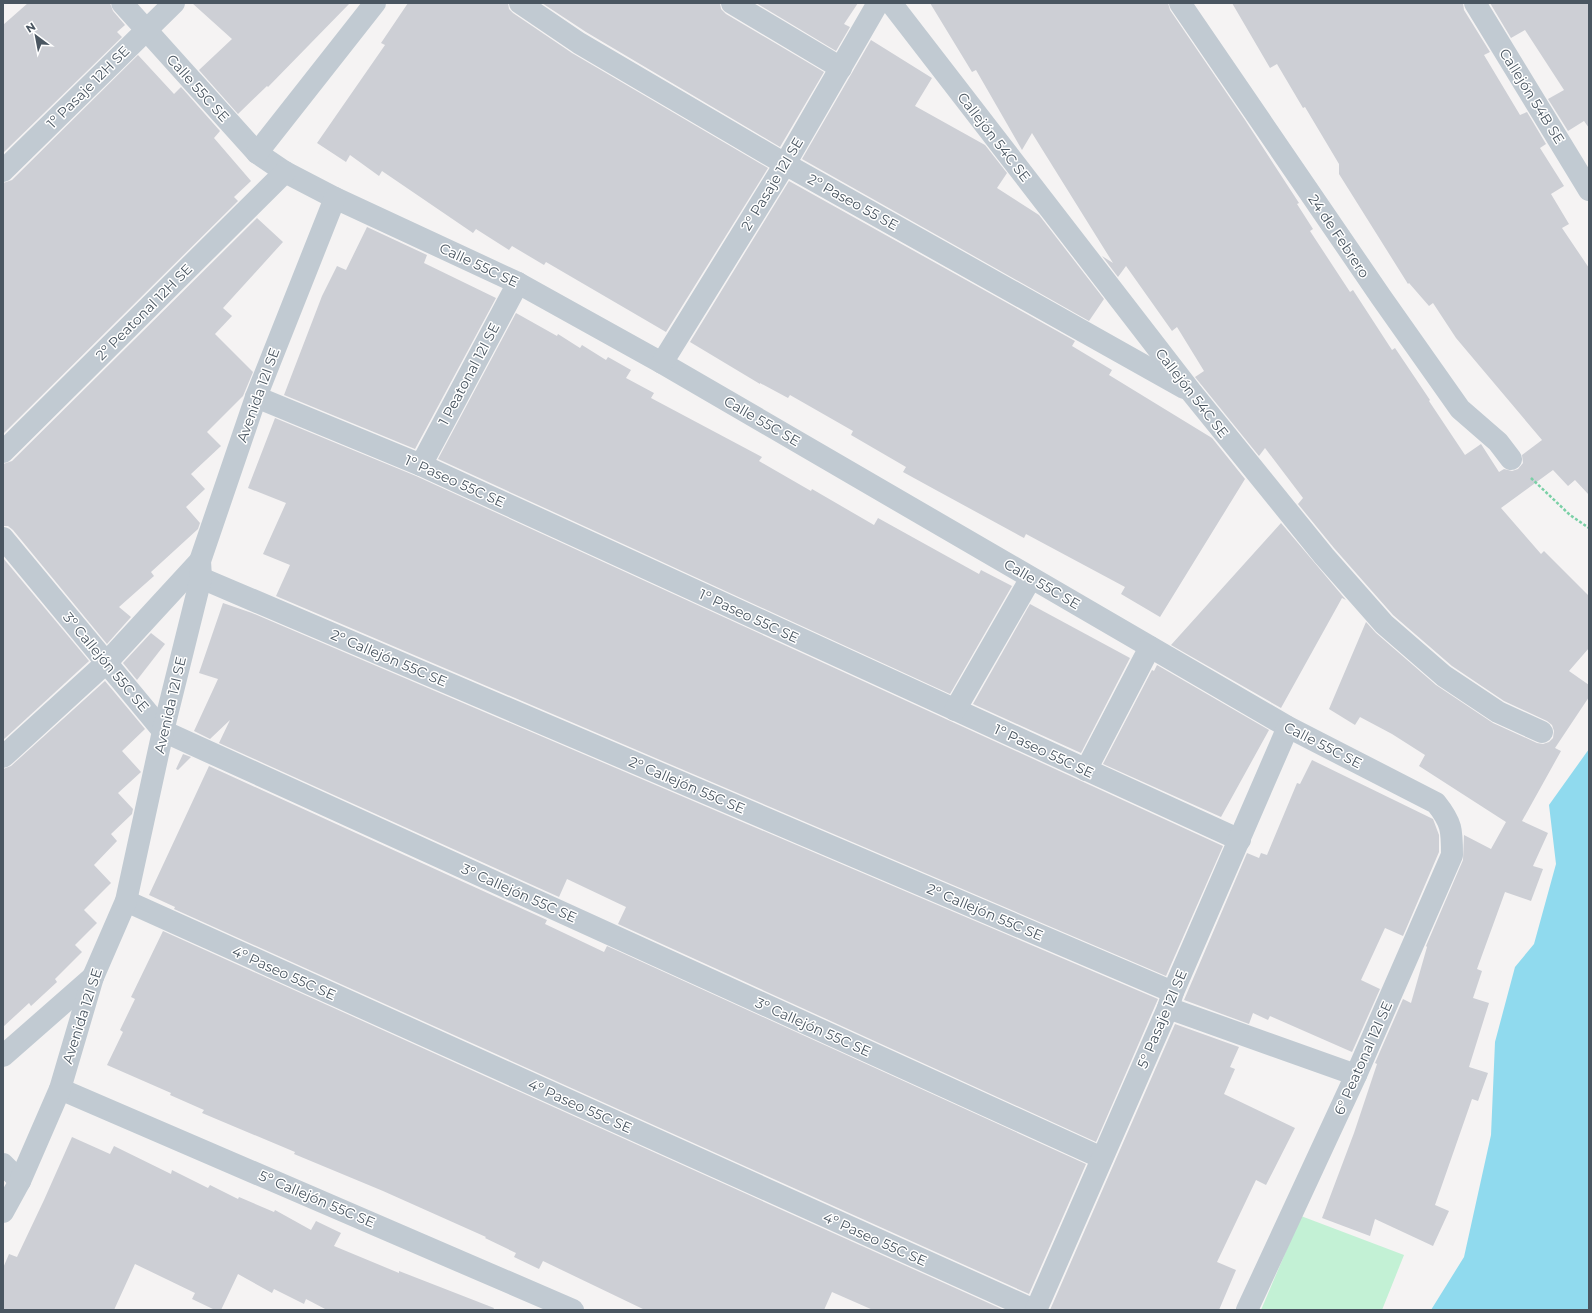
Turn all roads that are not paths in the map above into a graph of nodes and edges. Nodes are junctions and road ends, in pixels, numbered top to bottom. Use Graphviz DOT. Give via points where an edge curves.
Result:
graph roads {
  1 [pos="122,3"];
  2 [pos="174,3"];
  3 [pos="375,3"];
  4 [pos="520,3"];
  5 [pos="732,3"];
  6 [pos="878,3"];
  7 [pos="891,3"];
  8 [pos="1180,3"];
  9 [pos="1475,3"];
  10 [pos="146,30"];
  11 [pos="841,68"];
  12 [pos="257,153"];
  13 [pos="785,164"];
  14 [pos="3,171"];
  15 [pos="285,172"];
  16 [pos="1589,190"];
  17 [pos="335,198"];
  18 [pos="518,283"];
  19 [pos="662,363"];
  20 [pos="1192,393"];
  21 [pos="256,397"];
  22 [pos="3,452"];
  23 [pos="1511,459"];
  24 [pos="421,465"];
  25 [pos="3,538"];
  26 [pos="200,569"];
  27 [pos="1031,578"];
  28 [pos="1150,647"];
  29 [pos="107,662"];
  30 [pos="955,710"];
  31 [pos="1288,728"];
  32 [pos="163,731"];
  33 [pos="1542,732"];
  34 [pos="3,757"];
  35 [pos="1086,770"];
  36 [pos="1436,803"];
  37 [pos="1240,840"];
  38 [pos="126,901"];
  39 [pos="93,977"];
  40 [pos="1171,1000"];
  41 [pos="3,1056"];
  42 [pos="1356,1075"];
  43 [pos="60,1089"];
  44 [pos="1102,1158"];
  45 [pos="3,1164"];
  46 [pos="20,1181"];
  47 [pos="3,1212"];
  48 [pos="573,1310"];
  49 [pos="1035,1310"];
  50 [pos="1247,1310"];
  1 -- 10 [label="street, Calle 55C SE"];
  2 -- 10 [label="street, 1º Pasaje 12H SE"];
  3 -- 12 [label="street"];
  4 -- 13 [label="street, 2º Paseo 55 SE" via="579,43"];
  5 -- 11 [label="street"];
  6 -- 11 [label="street, 2° Pasaje 12I SE"];
  7 -- 20 [label="street, Callejón 54C SE"];
  8 -- 23 [label="street, 24 de Febrero" via="1460,409 1498,442"];
  9 -- 16 [label="street, Callejón 54B SE"];
  10 -- 12 [label="street, Calle 55C SE"];
  10 -- 14 [label="street, 1º Pasaje 12H SE"];
  11 -- 13 [label="street, 2° Pasaje 12I SE"];
  12 -- 15 [label="street, Calle 55C SE"];
  13 -- 19 [label="street, 2° Pasaje 12I SE"];
  13 -- 20 [label="street, 2º Paseo 55 SE"];
  15 -- 17 [label="street, Calle 55C SE"];
  15 -- 22 [label="street, 2º Peatonal 12H SE"];
  17 -- 18 [label="street, Calle 55C SE"];
  17 -- 21 [label="street, Avenida 12I SE"];
  18 -- 19 [label="street, Calle 55C SE"];
  18 -- 24 [label="street, 1 Peatonal 12I SE"];
  19 -- 27 [label="street, Calle 55C SE"];
  20 -- 33 [label="street, Callejón 54C SE" via="1324,556 1384,624 1444,676 1498,712"];
  21 -- 24 [label="street, 1º Paseo 55C SE"];
  21 -- 26 [label="street, Avenida 12I SE"];
  24 -- 30 [label="street, 1º Paseo 55C SE"];
  25 -- 29 [label="street, 3º Callejón 55C SE"];
  26 -- 29 [label="street"];
  26 -- 32 [label="street, Avenida 12I SE"];
  26 -- 40 [label="street, 2º Callejón 55C SE"];
  27 -- 28 [label="street, Calle 55C SE"];
  27 -- 30 [label="street"];
  28 -- 31 [label="street, Calle 55C SE"];
  28 -- 35 [label="street"];
  29 -- 32 [label="street, 3º Callejón 55C SE"];
  29 -- 34 [label="street"];
  30 -- 35 [label="street, 1º Paseo 55C SE"];
  31 -- 36 [label="street, Calle 55C SE"];
  31 -- 37 [label="street, 5° Pasaje 12I SE"];
  32 -- 38 [label="street, Avenida 12I SE"];
  32 -- 44 [label="street, 3º Callejón 55C SE"];
  35 -- 37 [label="street, 1º Paseo 55C SE"];
  36 -- 42 [label="street, 6° Peatonal 12I SE" via="1446,816 1452,833 1452,855"];
  37 -- 40 [label="street, 5° Pasaje 12I SE"];
  38 -- 39 [label="street, Avenida 12I SE"];
  38 -- 49 [label="street, 4º Paseo 55C SE"];
  39 -- 41 [label="street"];
  39 -- 43 [label="street, Avenida 12I SE"];
  40 -- 42 [label="street, 2º Callejón 55C SE"];
  40 -- 44 [label="street, 5° Pasaje 12I SE"];
  42 -- 50 [label="street, 6° Peatonal 12I SE"];
  43 -- 46 [label="street, Avenida 12I SE"];
  43 -- 48 [label="street, 5º Callejón 55C SE"];
  44 -- 49 [label="street, 5° Pasaje 12I SE"];
  45 -- 46 [label="street"];
  46 -- 47 [label="street, Avenida 12I SE"];
}
